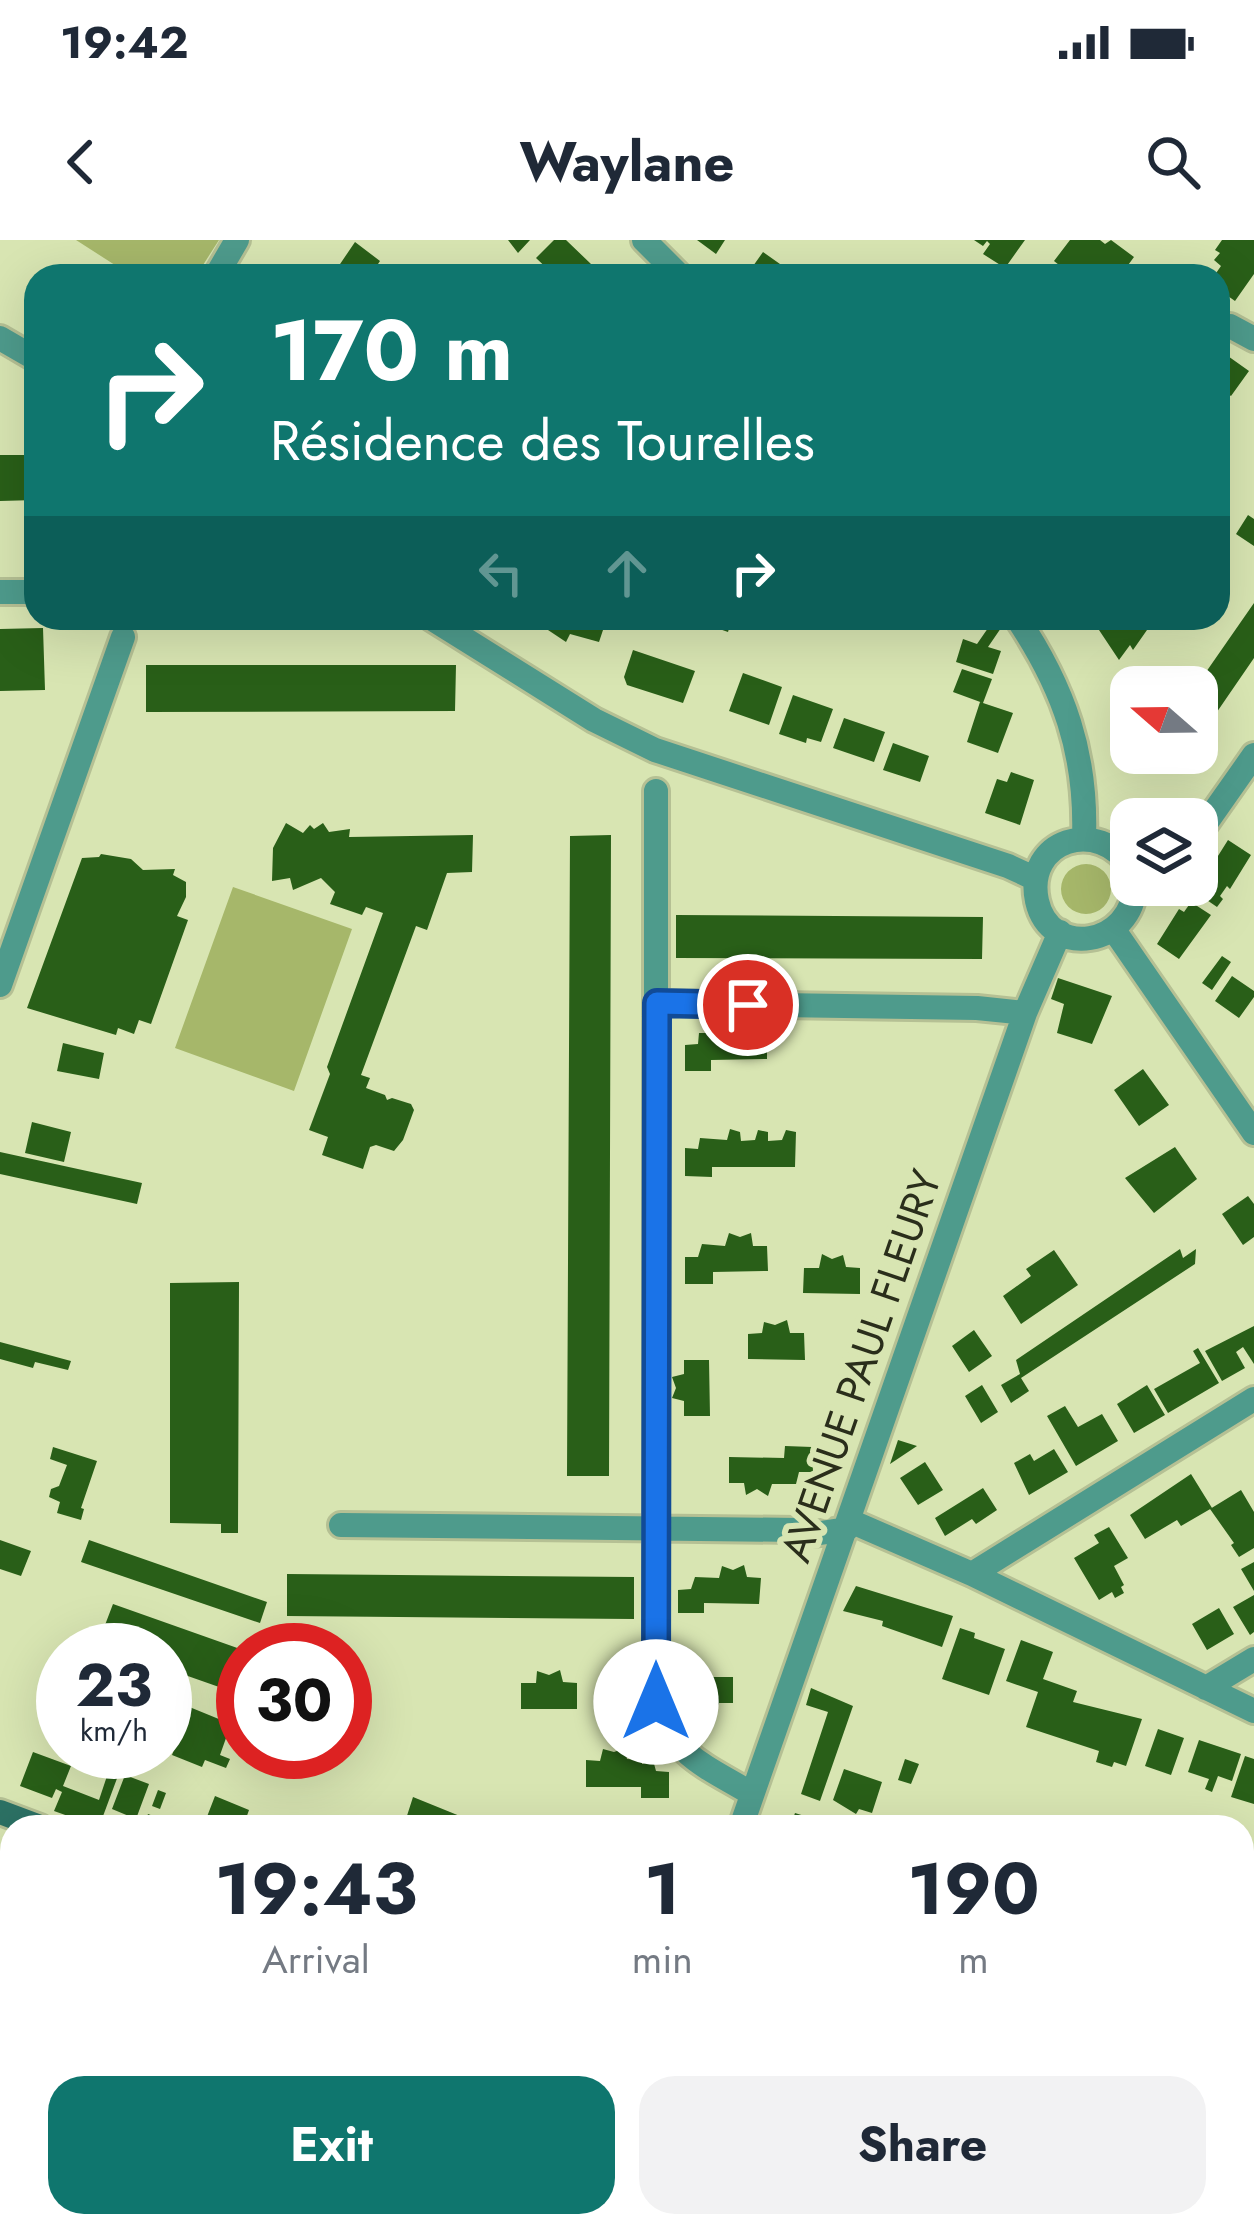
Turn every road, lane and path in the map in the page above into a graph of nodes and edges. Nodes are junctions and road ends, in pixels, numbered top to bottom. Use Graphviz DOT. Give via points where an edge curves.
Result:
graph roads {
  1 [pos="644,240"];
  2 [pos="668,264"];
  3 [pos="1230,326"];
  4 [pos="1254,339"];
  5 [pos="450,630"];
  6 [pos="1025,630"];
  7 [pos="123,637"];
  8 [pos="1254,755"];
  9 [pos="656,791"];
  10 [pos="1218,806"];
  11 [pos="1084,838"];
  12 [pos="1110,846"];
  13 [pos="1036,879"];
  14 [pos="1132,906"];
  15 [pos="1114,930"];
  16 [pos="1060,932"];
  17 [pos="0,985"];
  18 [pos="657,1003"];
  19 [pos="1025,1013"];
  20 [pos="1254,1133"];
  21 [pos="1254,1399"];
  22 [pos="341,1525"];
  23 [pos="848,1525"];
  24 [pos="656,1526"];
  25 [pos="971,1574"];
  26 [pos="1254,1659"];
  27 [pos="1206,1688"];
  28 [pos="1254,1712"];
  29 [pos="752,1794"];
  30 [pos="745,1815"];
  1 -- 2 [label="street"];
  3 -- 4 [label="street"];
  5 -- 13 [label="street" via="655,750"];
  6 -- 11 [label="street" via="1047,663 1083,767"];
  7 -- 17 [label="street"];
  8 -- 10 [label="street"];
  9 -- 18 [label="street"];
  11 -- 12 [label="street"];
  11 -- 13 [label="street" via="1057,847"];
  13 -- 16 [label="street" via="1040,912"];
  14 -- 15 [label="street"];
  15 -- 16 [label="street" via="1088,939"];
  15 -- 20 [label="street"];
  16 -- 19 [label="street, AVENUE PAUL FLEURY"];
  18 -- 19 [label="street"];
  18 -- 24 [label="street"];
  19 -- 23 [label="street, AVENUE PAUL FLEURY"];
  21 -- 25 [label="street"];
  22 -- 24 [label="street"];
  23 -- 24 [label="street" via="814,1534"];
  23 -- 25 [label="street"];
  23 -- 29 [label="street, AVENUE PAUL FLEURY"];
  24 -- 29 [label="street" via="656,1702 665,1732"];
  25 -- 27 [label="street"];
  26 -- 27 [label="street"];
  27 -- 28 [label="street"];
  29 -- 30 [label="street, AVENUE PAUL FLEURY"];
}
